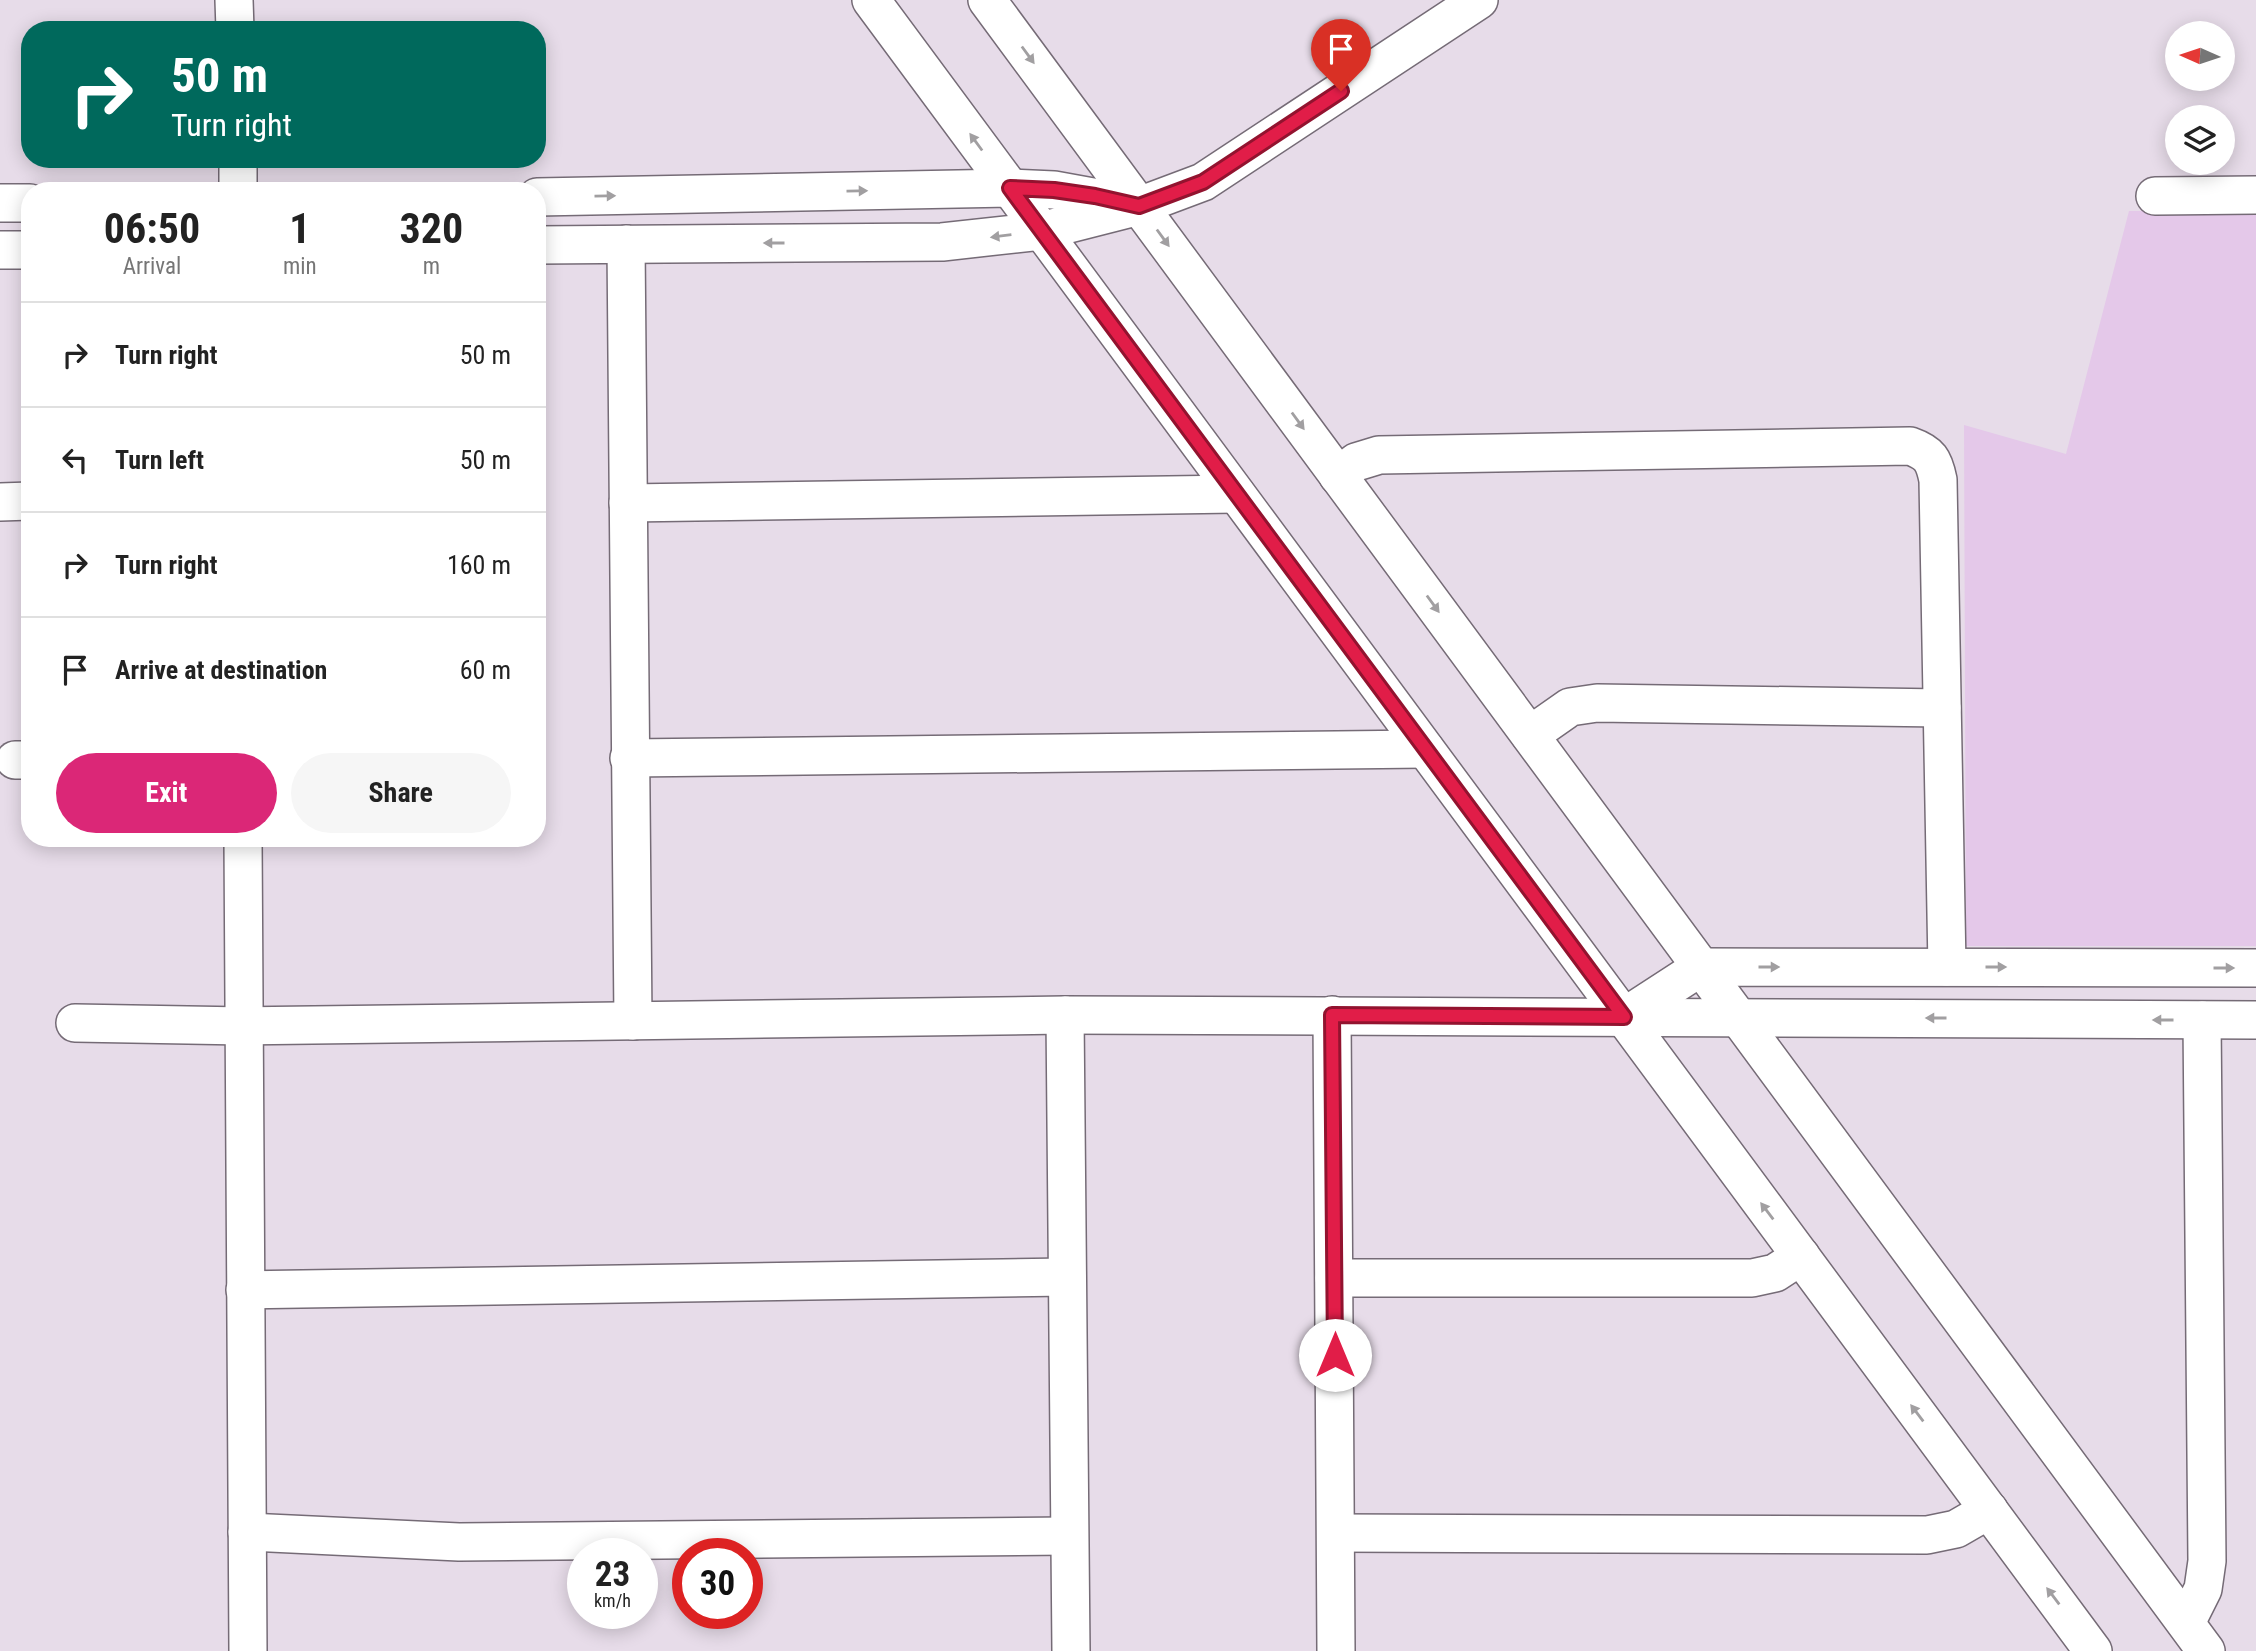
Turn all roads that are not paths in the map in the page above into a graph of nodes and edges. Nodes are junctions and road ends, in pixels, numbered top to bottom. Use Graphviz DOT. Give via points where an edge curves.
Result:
graph roads {
  1 [pos="234,0"];
  2 [pos="871,0"];
  3 [pos="987,0"];
  4 [pos="1479,0"];
  5 [pos="235,21"];
  6 [pos="1010,188"];
  7 [pos="2256,195"];
  8 [pos="2155,196"];
  9 [pos="546,197"];
  10 [pos="0,203"];
  11 [pos="21,203"];
  12 [pos="1139,206"];
  13 [pos="1041,230"];
  14 [pos="626,244"];
  15 [pos="546,245"];
  16 [pos="0,250"];
  17 [pos="21,250"];
  18 [pos="1338,476"];
  19 [pos="1236,494"];
  20 [pos="21,501"];
  21 [pos="0,502"];
  22 [pos="628,503"];
  23 [pos="1942,708"];
  24 [pos="1530,735"];
  25 [pos="1425,749"];
  26 [pos="629,758"];
  27 [pos="243,847"];
  28 [pos="1701,967"];
  29 [pos="1947,967"];
  30 [pos="2256,968"];
  31 [pos="1065,1015"];
  32 [pos="1332,1015"];
  33 [pos="1624,1017"];
  34 [pos="1738,1017"];
  35 [pos="2202,1020"];
  36 [pos="2256,1020"];
  37 [pos="633,1021"];
  38 [pos="75,1023"];
  39 [pos="244,1026"];
  40 [pos="1801,1256"];
  41 [pos="1067,1277"];
  42 [pos="1334,1278"];
  43 [pos="245,1290"];
  44 [pos="1989,1510"];
  45 [pos="247,1532"];
  46 [pos="1336,1533"];
  47 [pos="1069,1536"];
  48 [pos="2196,1637"];
  49 [pos="248,1651"];
  50 [pos="1071,1651"];
  51 [pos="1336,1651"];
  52 [pos="2094,1651"];
  1 -- 5 [label="street"];
  6 -- 2 [label="street, one-way"];
  3 -- 12 [label="street, one-way"];
  4 -- 12 [label="street" via="1203,182"];
  9 -- 6 [label="street, one-way"];
  6 -- 12 [label="street" via="1081,194"];
  6 -- 13 [label="street"];
  7 -- 8 [label="street"];
  10 -- 11 [label="street"];
  12 -- 13 [label="street"];
  12 -- 18 [label="street, one-way"];
  13 -- 14 [label="street, one-way" via="942,242"];
  13 -- 19 [label="street"];
  14 -- 15 [label="street"];
  14 -- 22 [label="street"];
  16 -- 17 [label="street"];
  18 -- 23 [label="street" via="1356,462 1379,455 1910,446 1925,451 1934,462 1938,480"];
  18 -- 24 [label="street, one-way"];
  19 -- 22 [label="street"];
  19 -- 25 [label="street"];
  20 -- 21 [label="street"];
  22 -- 26 [label="street"];
  23 -- 24 [label="street" via="1597,703 1570,708"];
  23 -- 29 [label="street"];
  24 -- 28 [label="street"];
  25 -- 26 [label="street"];
  25 -- 33 [label="street"];
  26 -- 37 [label="street"];
  27 -- 39 [label="street"];
  28 -- 29 [label="street, one-way"];
  28 -- 33 [label="street"];
  28 -- 34 [label="street"];
  29 -- 30 [label="street, one-way"];
  31 -- 32 [label="street"];
  31 -- 37 [label="street"];
  31 -- 41 [label="street"];
  32 -- 33 [label="street"];
  32 -- 42 [label="street"];
  33 -- 34 [label="street"];
  40 -- 33 [label="street, one-way"];
  35 -- 34 [label="street, one-way"];
  34 -- 48 [label="street"];
  35 -- 36 [label="street"];
  35 -- 48 [label="street" via="2207,1561"];
  37 -- 39 [label="street"];
  38 -- 39 [label="street"];
  39 -- 43 [label="street"];
  40 -- 42 [label="street" via="1775,1273 1752,1278"];
  44 -- 40 [label="street, one-way"];
  41 -- 43 [label="street"];
  41 -- 47 [label="street"];
  42 -- 46 [label="street"];
  43 -- 45 [label="street"];
  44 -- 46 [label="street" via="1956,1529 1927,1535"];
  52 -- 44 [label="street, one-way"];
  45 -- 47 [label="street" via="460,1542"];
  45 -- 49 [label="street"];
  46 -- 51 [label="street"];
  47 -- 50 [label="street"];
}
